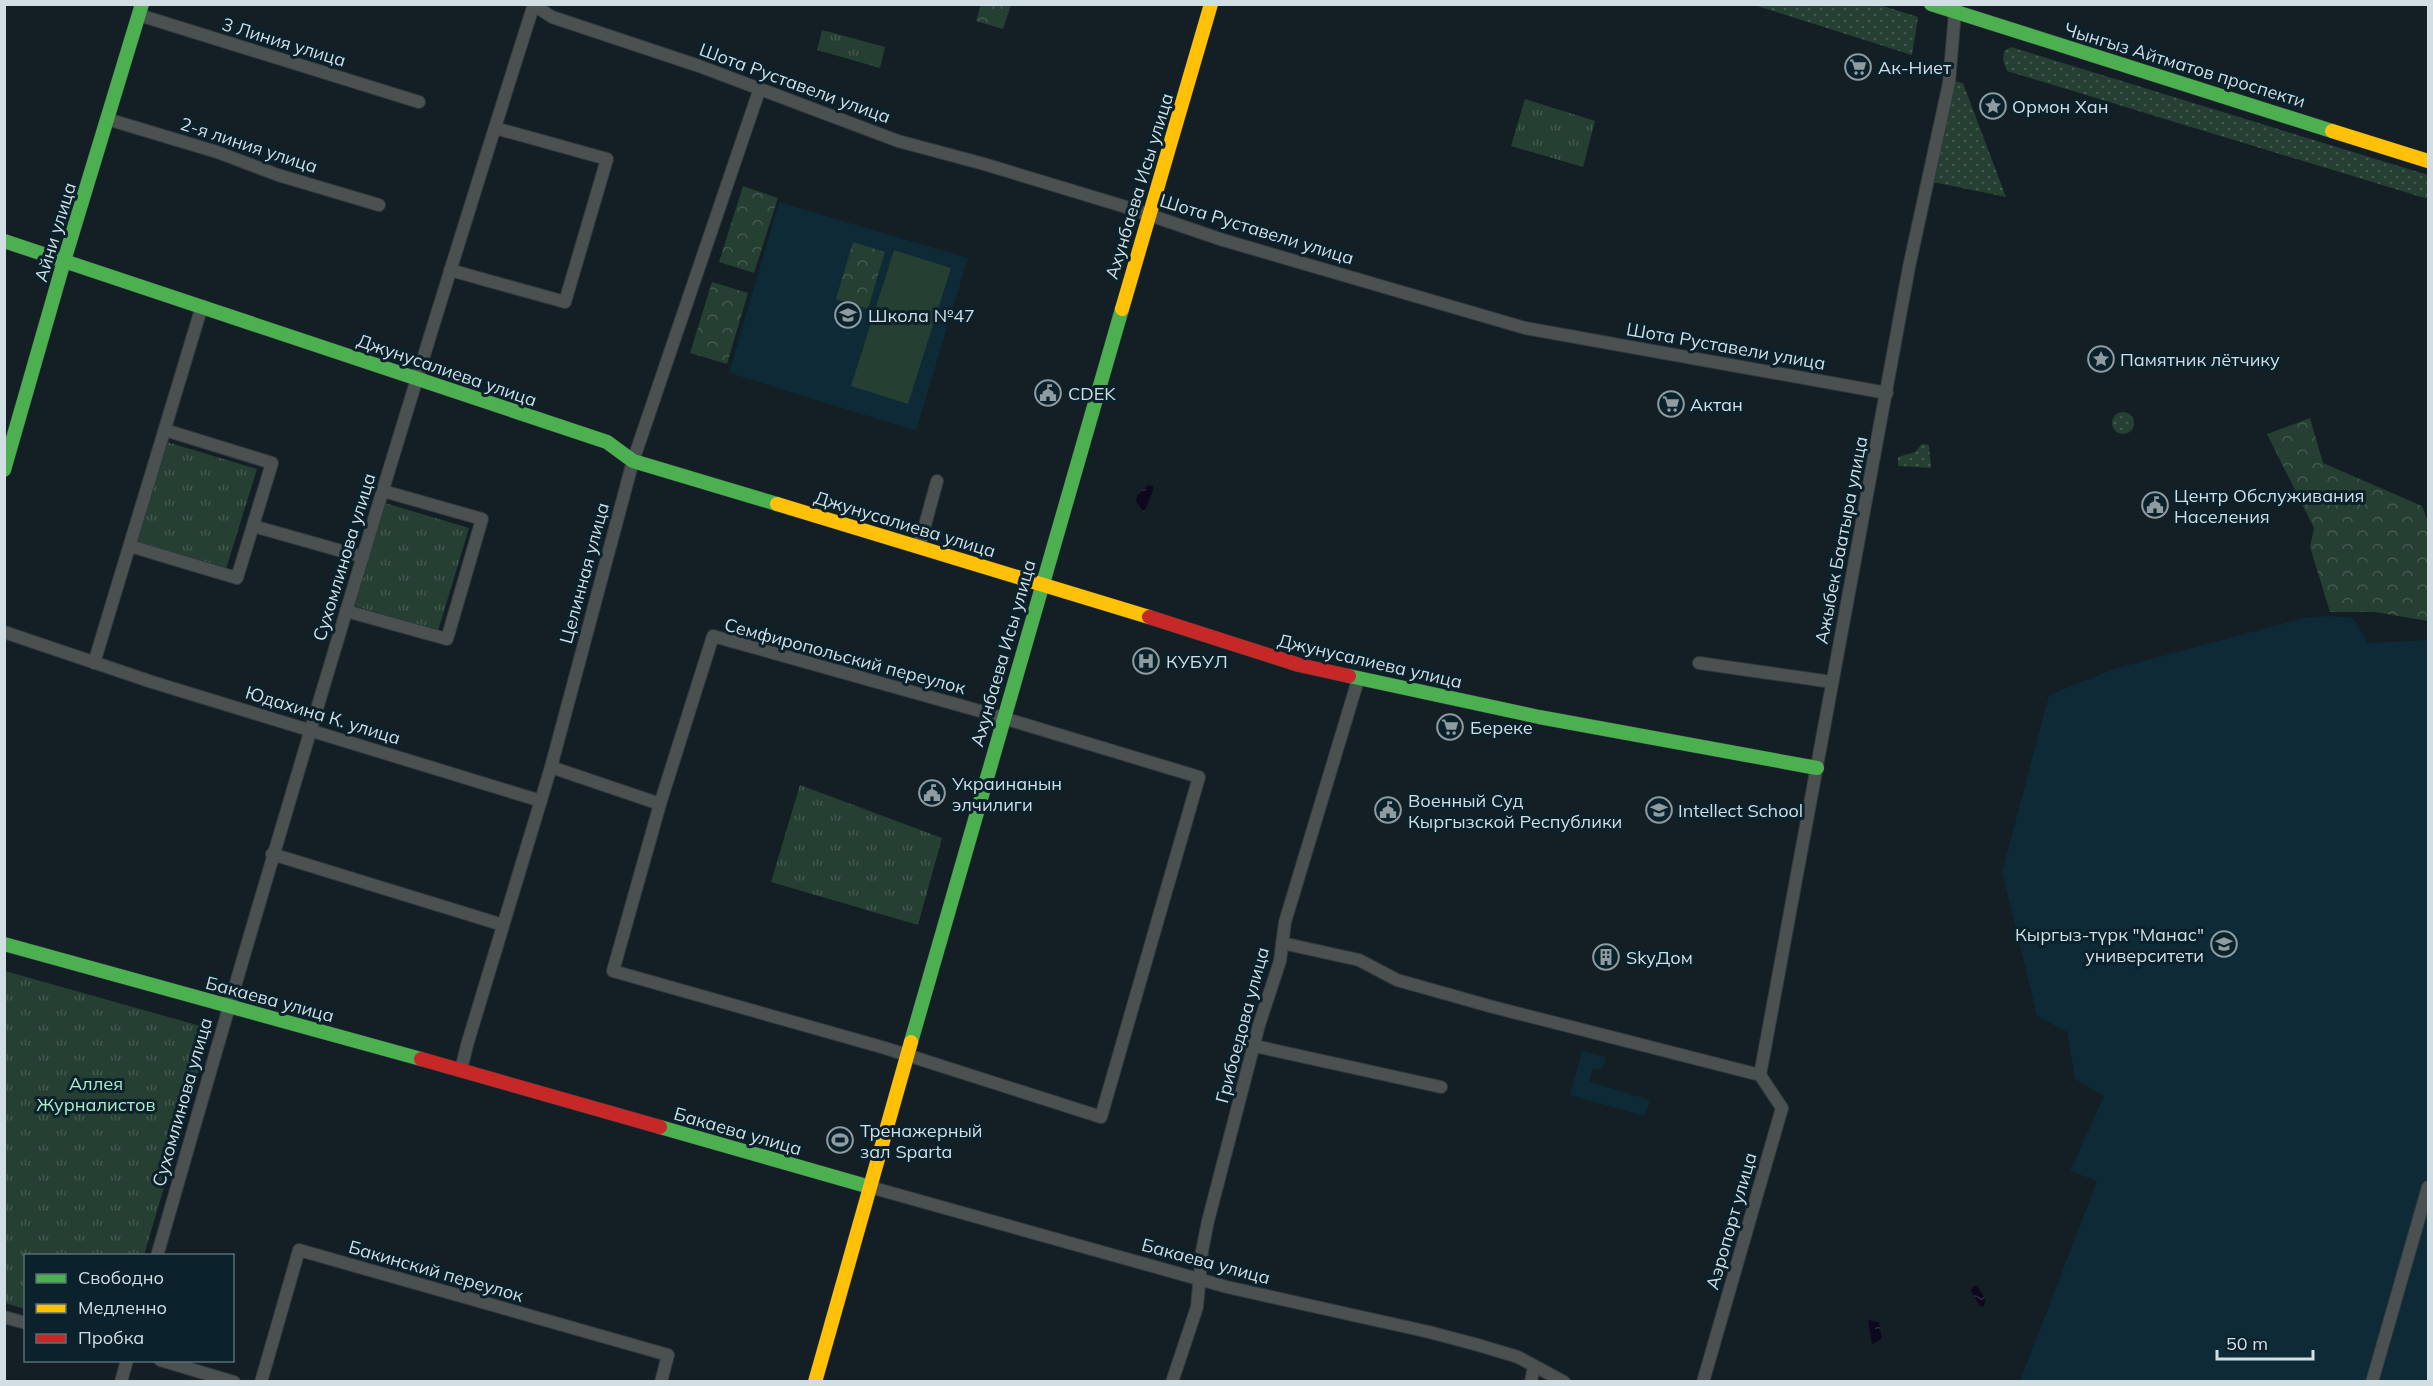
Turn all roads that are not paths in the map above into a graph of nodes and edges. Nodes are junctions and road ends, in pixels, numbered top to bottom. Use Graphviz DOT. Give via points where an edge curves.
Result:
graph roads {
  1 [pos="1211,4"];
  2 [pos="1930,4"];
  3 [pos="533,5"];
  4 [pos="141,10"];
  5 [pos="1955,12"];
  6 [pos="759,91"];
  7 [pos="419,102"];
  8 [pos="107,119"];
  9 [pos="495,128"];
  10 [pos="2428,161"];
  11 [pos="379,205"];
  12 [pos="1149,215"];
  13 [pos="4,241"];
  14 [pos="64,261"];
  15 [pos="450,270"];
  16 [pos="202,306"];
  17 [pos="417,379"];
  18 [pos="1887,393"];
  19 [pos="165,430"];
  20 [pos="633,462"];
  21 [pos="4,470"];
  22 [pos="937,481"];
  23 [pos="383,491"];
  24 [pos="253,526"];
  25 [pos="130,546"];
  26 [pos="919,547"];
  27 [pos="363,557"];
  28 [pos="1041,584"];
  29 [pos="346,611"];
  30 [pos="4,632"];
  31 [pos="94,663"];
  32 [pos="1700,663"];
  33 [pos="1358,680"];
  34 [pos="1832,682"];
  35 [pos="1004,718"];
  36 [pos="310,730"];
  37 [pos="551,767"];
  38 [pos="1817,768"];
  39 [pos="541,801"];
  40 [pos="660,804"];
  41 [pos="272,854"];
  42 [pos="503,925"];
  43 [pos="1282,943"];
  44 [pos="4,944"];
  45 [pos="229,1006"];
  46 [pos="1255,1046"];
  47 [pos="908,1055"];
  48 [pos="461,1070"];
  49 [pos="1760,1075"];
  50 [pos="1442,1087"];
  51 [pos="870,1187"];
  52 [pos="2428,1187"];
  53 [pos="158,1254"];
  54 [pos="1201,1279"];
  55 [pos="4,1317"];
  56 [pos="24,1322"];
  57 [pos="126,1362"];
  58 [pos="167,1362"];
  59 [pos="1534,1366"];
  60 [pos="121,1382"];
  61 [pos="234,1382"];
  62 [pos="261,1382"];
  63 [pos="661,1382"];
  64 [pos="815,1382"];
  65 [pos="1172,1382"];
  66 [pos="1531,1382"];
  67 [pos="1564,1382"];
  68 [pos="1703,1382"];
  69 [pos="2372,1382"];
  1 -- 12 [label="main road, Ахунбаева Исы улица"];
  2 -- 5 [label="main road, Чынгыз Айтматов проспекти"];
  3 -- 6 [label="street, Шота Руставели улица" via="552,17 699,66"];
  3 -- 9 [label="street, Сухомлинова улица"];
  4 -- 7 [label="street, 3 Линия улица"];
  4 -- 8 [label="main road, Айни улица"];
  5 -- 10 [label="main road, Чынгыз Айтматов проспекти"];
  5 -- 18 [label="street, Ажыбек Баатыра улица" via="1949,83 1909,267"];
  6 -- 12 [label="street, Шота Руставели улица" via="898,141"];
  6 -- 20 [label="street, Целинная улица"];
  8 -- 11 [label="street, 2-я линия улица"];
  8 -- 14 [label="main road, Айни улица"];
  9 -- 15 [label="street, Сухомлинова улица"];
  9 -- 15 [label="street" via="607,159 565,303"];
  12 -- 18 [label="street, Шота Руставели улица" via="1525,328"];
  12 -- 28 [label="main road, Ахунбаева Исы улица"];
  13 -- 14 [label="main road, Джунусалиева улица"];
  14 -- 16 [label="main road, Джунусалиева улица"];
  14 -- 21 [label="main road, Айни улица"];
  15 -- 17 [label="street, Сухомлинова улица"];
  16 -- 17 [label="main road, Джунусалиева улица"];
  16 -- 19 [label="street"];
  17 -- 20 [label="main road, Джунусалиева улица" via="607,442"];
  17 -- 23 [label="street, Сухомлинова улица"];
  18 -- 34 [label="street, Ажыбек Баатыра улица"];
  19 -- 24 [label="street" via="272,463"];
  19 -- 25 [label="street"];
  20 -- 26 [label="main road, Джунусалиева улица"];
  20 -- 37 [label="street, Целинная улица"];
  22 -- 26 [label="street"];
  23 -- 27 [label="street, Сухомлинова улица"];
  23 -- 29 [label="street" via="482,519 447,639"];
  24 -- 25 [label="street" via="237,578"];
  24 -- 27 [label="street"];
  25 -- 31 [label="street"];
  26 -- 28 [label="main road, Джунусалиева улица"];
  27 -- 29 [label="street, Сухомлинова улица"];
  28 -- 33 [label="main road, Джунусалиева улица" via="1299,666"];
  28 -- 35 [label="main road, Ахунбаева Исы улица"];
  29 -- 36 [label="street, Сухомлинова улица"];
  30 -- 31 [label="street, Юдахина К. улица"];
  31 -- 36 [label="street, Юдахина К. улица"];
  32 -- 34 [label="street"];
  33 -- 38 [label="main road, Джунусалиева улица"];
  33 -- 43 [label="street, Грибоедова улица"];
  34 -- 38 [label="street, Ажыбек Баатыра улица"];
  35 -- 40 [label="street, Семфиропольский переулок" via="714,636"];
  35 -- 47 [label="main road, Ахунбаева Исы улица"];
  35 -- 47 [label="street, Семфиропольский переулок" via="1199,777 1101,1117"];
  36 -- 39 [label="street, Юдахина К. улица"];
  36 -- 41 [label="street, Сухомлинова улица"];
  37 -- 39 [label="street, Целинная улица"];
  37 -- 40 [label="street"];
  38 -- 49 [label="street, Ажыбек Баатыра улица"];
  39 -- 42 [label="street, Целинная улица"];
  40 -- 47 [label="street, Семфиропольский переулок" via="613,971"];
  41 -- 42 [label="street"];
  41 -- 45 [label="street, Сухомлинова улица"];
  42 -- 48 [label="street, Целинная улица"];
  43 -- 46 [label="street, Грибоедова улица"];
  43 -- 49 [label="street" via="1359,960 1397,980 1493,1007"];
  44 -- 45 [label="main road, Бакаева улица"];
  45 -- 48 [label="main road, Бакаева улица"];
  45 -- 53 [label="street, Сухомлинова улица"];
  46 -- 50 [label="street"];
  46 -- 54 [label="street, Грибоедова улица" via="1208,1221"];
  47 -- 51 [label="main road, Ахунбаева Исы улица"];
  48 -- 51 [label="main road, Бакаева улица"];
  49 -- 68 [label="street, Аэропорт улица" via="1782,1108"];
  51 -- 54 [label="street, Бакаева улица"];
  51 -- 64 [label="main road, Ахунбаева Исы улица"];
  52 -- 69 [label="street"];
  54 -- 59 [label="street, Бакаева улица" via="1429,1332 1518,1357"];
  54 -- 65 [label="street, Грибоедова улица" via="1197,1307"];
  55 -- 56 [label="street"];
  57 -- 60 [label="street"];
  58 -- 61 [label="street"];
  59 -- 66 [label="street"];
  59 -- 67 [label="street, Бакаева улица"];
  62 -- 63 [label="street, Бакинский переулок" via="299,1251 668,1355"];
}
